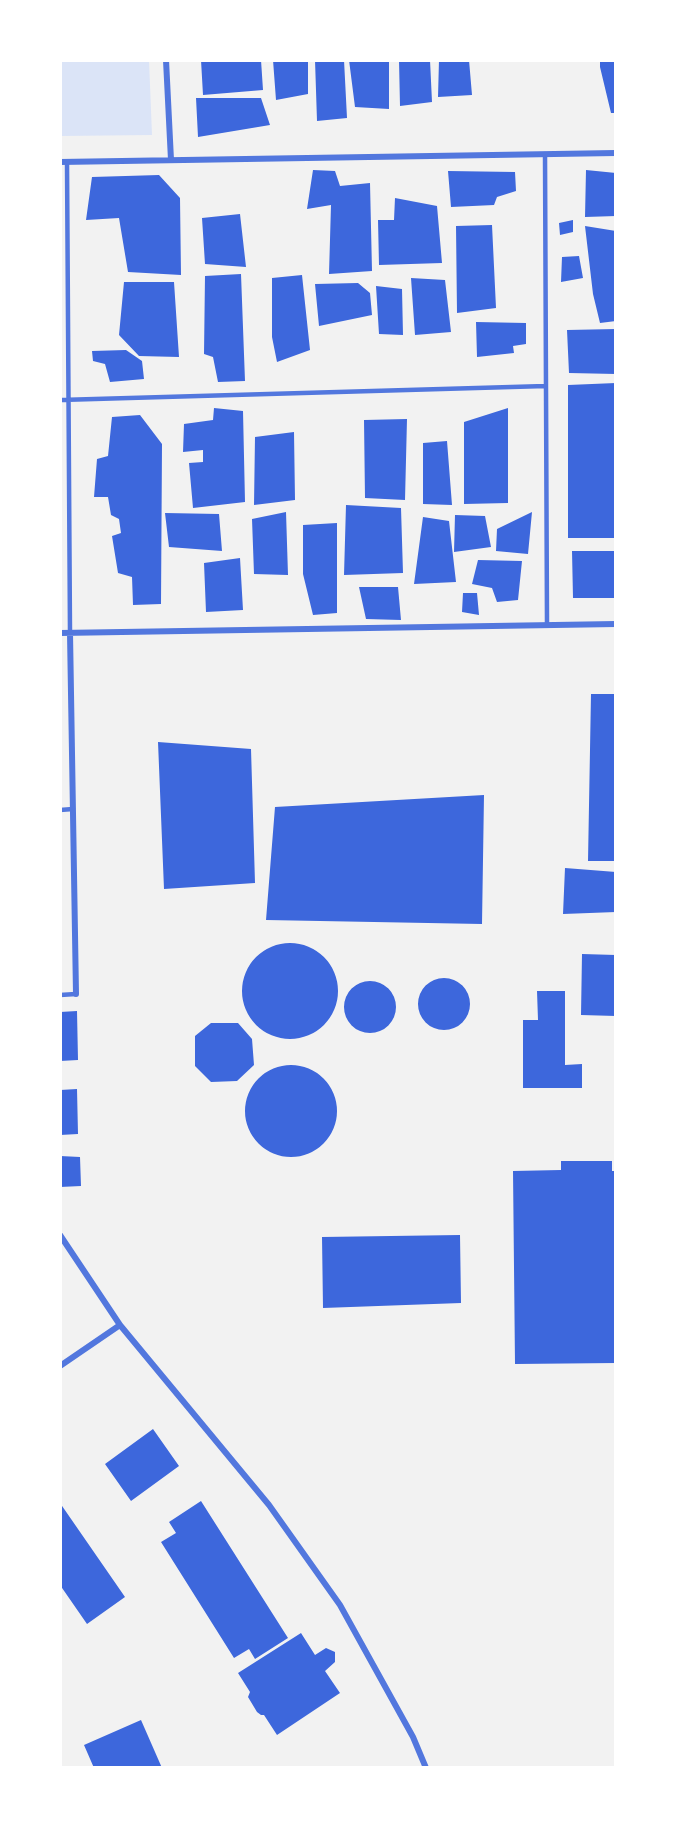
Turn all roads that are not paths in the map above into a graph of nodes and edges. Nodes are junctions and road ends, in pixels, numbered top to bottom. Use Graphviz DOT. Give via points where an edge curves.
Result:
graph roads {
  1 [pos="166,60"];
  2 [pos="616,153"];
  3 [pos="545,154"];
  4 [pos="171,160"];
  5 [pos="64,162"];
  6 [pos="546,386"];
  7 [pos="60,400"];
  8 [pos="69,400"];
  9 [pos="616,624"];
  10 [pos="547,625"];
  11 [pos="60,633"];
  12 [pos="70,633"];
  13 [pos="73,809"];
  14 [pos="60,810"];
  15 [pos="76,994"];
  16 [pos="60,995"];
  17 [pos="60,1235"];
  18 [pos="120,1324"];
  19 [pos="60,1366"];
  20 [pos="426,1768"];
  1 -- 4 [label="street"];
  2 -- 3 [label="street"];
  3 -- 4 [label="street"];
  3 -- 6 [label="lane"];
  4 -- 5 [label="street"];
  5 -- 8 [label="lane"];
  6 -- 8 [label="lane"];
  6 -- 10 [label="lane"];
  7 -- 8 [label="lane"];
  8 -- 12 [label="lane"];
  9 -- 10 [label="street"];
  10 -- 12 [label="street"];
  11 -- 12 [label="street"];
  12 -- 13 [label="street"];
  13 -- 14 [label="lane"];
  13 -- 15 [label="street"];
  15 -- 16 [label="lane"];
  17 -- 18 [label="street"];
  18 -- 19 [label="street"];
  18 -- 20 [label="street" via="269,1505 340,1605"];
}
